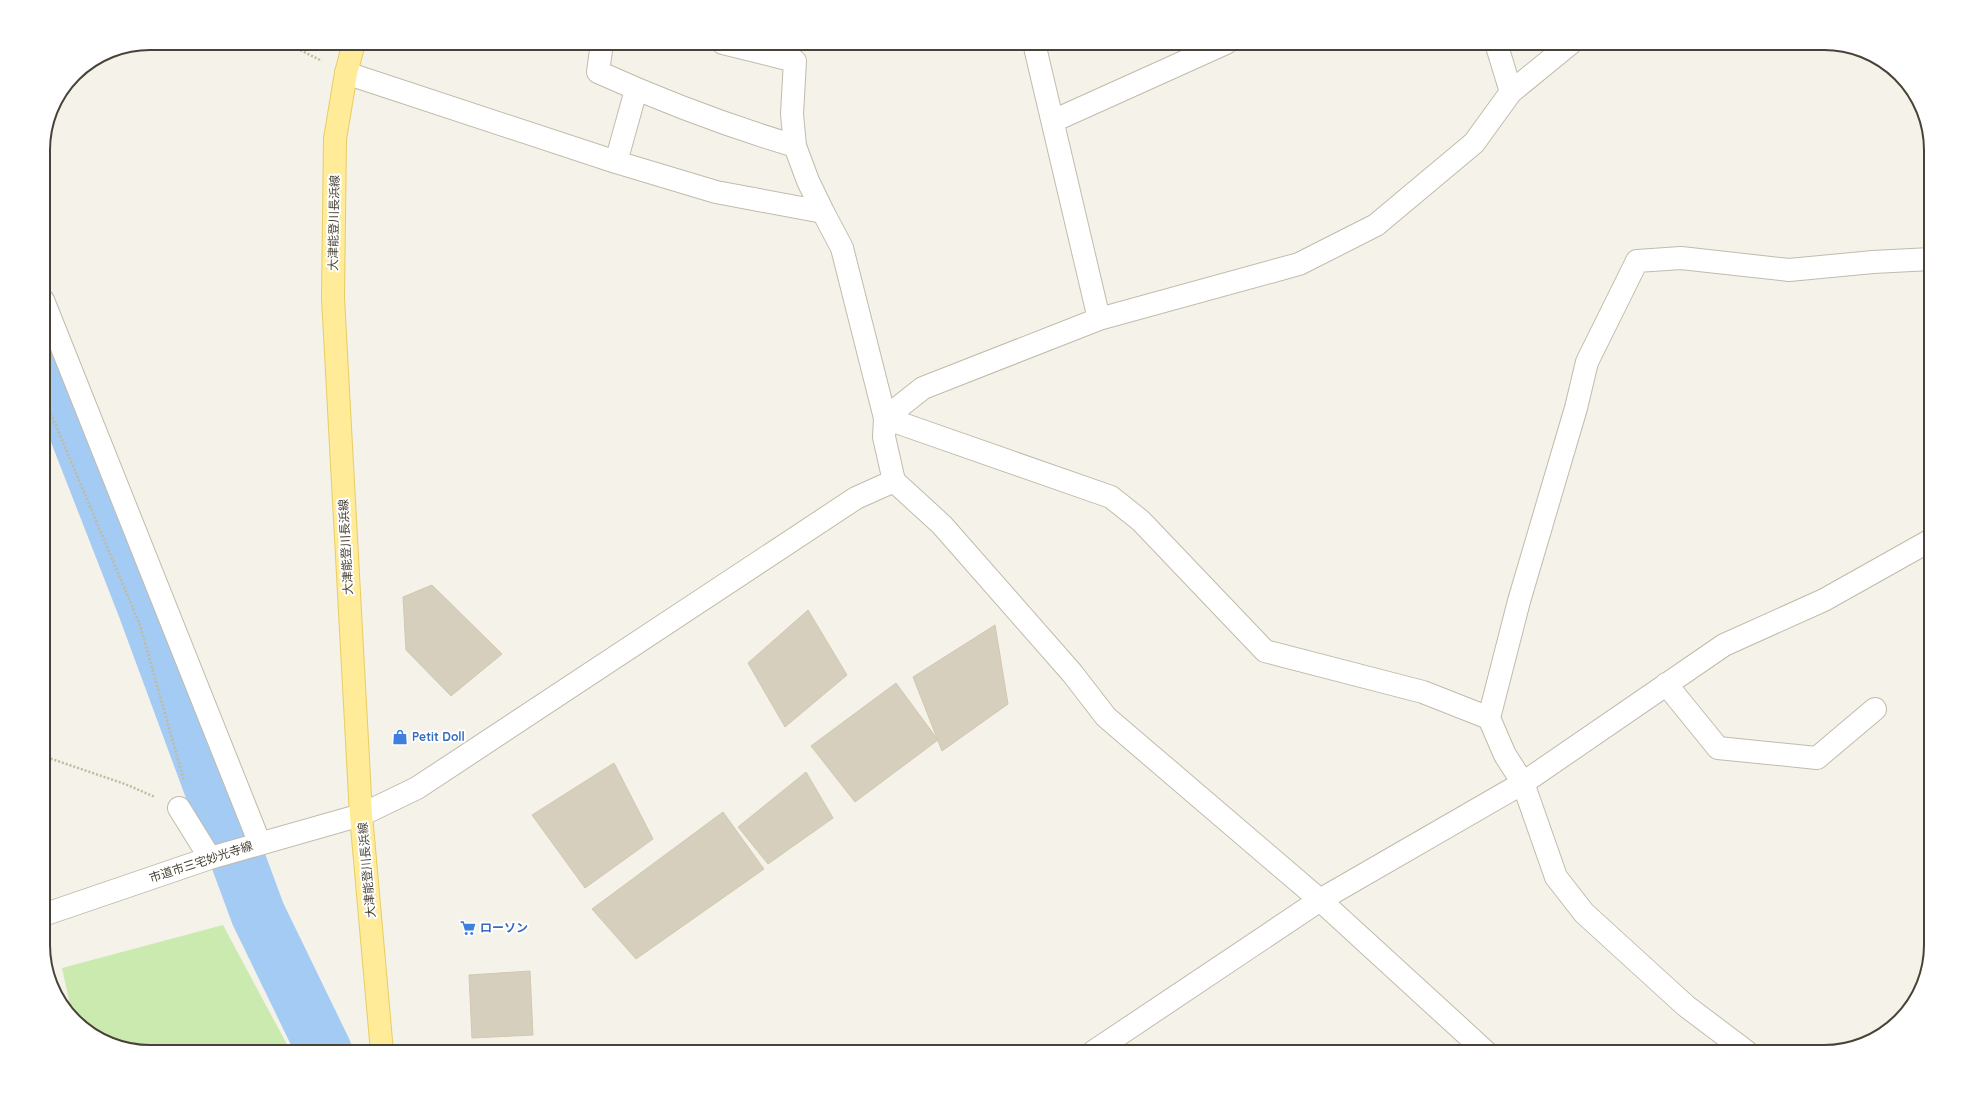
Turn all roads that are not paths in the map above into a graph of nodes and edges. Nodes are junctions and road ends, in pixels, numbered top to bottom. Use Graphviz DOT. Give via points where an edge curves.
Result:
graph roads {
  1 [pos="352,50"];
  2 [pos="601,50"];
  3 [pos="751,50"];
  4 [pos="1036,50"];
  5 [pos="1210,50"];
  6 [pos="1498,50"];
  7 [pos="1562,50"];
  8 [pos="346,73"];
  9 [pos="636,90"];
  10 [pos="1511,92"];
  11 [pos="1052,121"];
  12 [pos="795,146"];
  13 [pos="616,162"];
  14 [pos="823,212"];
  15 [pos="1924,259"];
  16 [pos="50,318"];
  17 [pos="1098,319"];
  18 [pos="885,418"];
  19 [pos="894,481"];
  20 [pos="1924,544"];
  21 [pos="1666,684"];
  22 [pos="1874,709"];
  23 [pos="1489,718"];
  24 [pos="1523,783"];
  25 [pos="178,808"];
  26 [pos="361,815"];
  27 [pos="260,844"];
  28 [pos="210,858"];
  29 [pos="1320,900"];
  30 [pos="50,914"];
  31 [pos="381,1045"];
  32 [pos="1103,1045"];
  33 [pos="1478,1045"];
  34 [pos="1739,1045"];
  1 -- 8 [label="main road, 大津能登川長浜線"];
  2 -- 9 [label="street" via="598,72"];
  3 -- 12 [label="street" via="795,61 792,114"];
  4 -- 11 [label="street"];
  5 -- 11 [label="street"];
  6 -- 10 [label="street"];
  7 -- 10 [label="street"];
  8 -- 13 [label="street"];
  8 -- 26 [label="main road, 大津能登川長浜線" via="335,139 333,298"];
  9 -- 12 [label="street" via="750,133"];
  9 -- 13 [label="street"];
  10 -- 17 [label="street" via="1474,143 1376,225 1299,264"];
  11 -- 17 [label="street"];
  12 -- 14 [label="street"];
  13 -- 14 [label="street" via="716,192"];
  14 -- 18 [label="street" via="842,248"];
  15 -- 23 [label="street" via="1789,270 1681,258 1637,261 1588,362 1518,601"];
  16 -- 27 [label="street"];
  17 -- 18 [label="street" via="923,388"];
  18 -- 19 [label="street" via="884,437"];
  18 -- 23 [label="street" via="1111,497 1141,521 1265,651 1423,692"];
  19 -- 26 [label="street, 市道市三宅妙光寺線" via="856,498 423,785"];
  19 -- 29 [label="street" via="942,525 1072,673 1106,717"];
  20 -- 21 [label="street" via="1824,600 1724,645"];
  21 -- 22 [label="street" via="1718,748 1818,758"];
  21 -- 24 [label="street"];
  23 -- 24 [label="street" via="1505,755"];
  24 -- 29 [label="street"];
  24 -- 34 [label="street" via="1556,877 1584,913 1686,1006"];
  25 -- 28 [label="street"];
  26 -- 27 [label="street, 市道市三宅妙光寺線"];
  26 -- 31 [label="main road, 大津能登川長浜線"];
  27 -- 28 [label="street, 市道市三宅妙光寺線"];
  28 -- 30 [label="street, 市道市三宅妙光寺線"];
  29 -- 32 [label="street"];
  29 -- 33 [label="street"];
}
